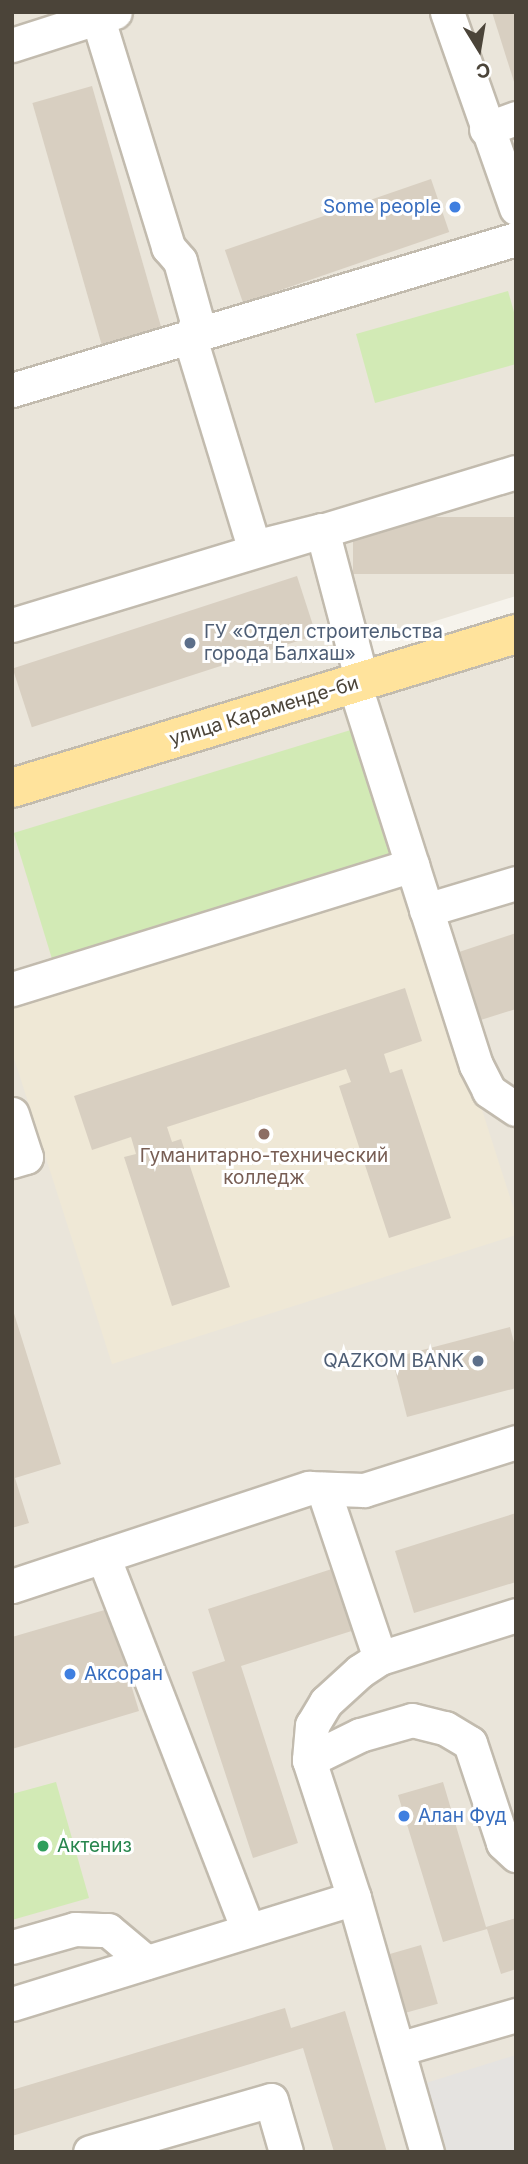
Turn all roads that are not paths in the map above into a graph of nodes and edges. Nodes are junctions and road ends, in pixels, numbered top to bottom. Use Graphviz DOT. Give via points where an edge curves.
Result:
graph roads {
  1 [pos="447,12"];
  2 [pos="107,15"];
  3 [pos="12,45"];
  4 [pos="501,123"];
  5 [pos="516,208"];
  6 [pos="516,239"];
  7 [pos="190,338"];
  8 [pos="12,390"];
  9 [pos="516,472"];
  10 [pos="322,530"];
  11 [pos="12,625"];
  12 [pos="516,634"];
  13 [pos="358,682"];
  14 [pos="12,788"];
  15 [pos="412,865"];
  16 [pos="516,883"];
  17 [pos="426,910"];
  18 [pos="12,989"];
  19 [pos="514,1110"];
  20 [pos="12,1114"];
  21 [pos="12,1161"];
  22 [pos="516,1442"];
  23 [pos="323,1489"];
  24 [pos="103,1556"];
  25 [pos="12,1586"];
  26 [pos="516,1615"];
  27 [pos="380,1658"];
  28 [pos="309,1760"];
  29 [pos="516,1855"];
  30 [pos="354,1898"];
  31 [pos="248,1930"];
  32 [pos="12,1947"];
  33 [pos="146,1962"];
  34 [pos="12,2004"];
  35 [pos="516,2015"];
  36 [pos="398,2049"];
  37 [pos="90,2152"];
  38 [pos="286,2152"];
  39 [pos="427,2152"];
  1 -- 4 [label="street"];
  2 -- 3 [label="street"];
  2 -- 7 [label="street" via="168,247 180,261 197,322"];
  4 -- 5 [label="street"];
  6 -- 7 [label="street"];
  7 -- 8 [label="street"];
  7 -- 10 [label="street" via="254,547"];
  9 -- 10 [label="street"];
  10 -- 11 [label="street"];
  10 -- 13 [label="street"];
  12 -- 13 [label="main road, улица Караменде-би"];
  13 -- 14 [label="main road, улица Караменде-би"];
  13 -- 15 [label="street"];
  15 -- 17 [label="street"];
  15 -- 18 [label="street"];
  16 -- 17 [label="street"];
  17 -- 19 [label="street" via="476,1065 489,1091"];
  20 -- 21 [label="street" via="26,1157"];
  22 -- 23 [label="street" via="364,1490"];
  23 -- 24 [label="street" via="309,1488"];
  23 -- 27 [label="street"];
  24 -- 25 [label="street"];
  24 -- 31 [label="street"];
  26 -- 27 [label="street"];
  27 -- 28 [label="street" via="326,1702 312,1725"];
  28 -- 29 [label="street" via="360,1735 412,1720 445,1728 470,1743 503,1843"];
  28 -- 30 [label="street"];
  30 -- 31 [label="street"];
  30 -- 36 [label="street"];
  31 -- 33 [label="street"];
  32 -- 33 [label="street" via="75,1929 108,1930"];
  33 -- 34 [label="street"];
  35 -- 36 [label="street"];
  36 -- 39 [label="street"];
  37 -- 38 [label="street" via="271,2100"];
}
